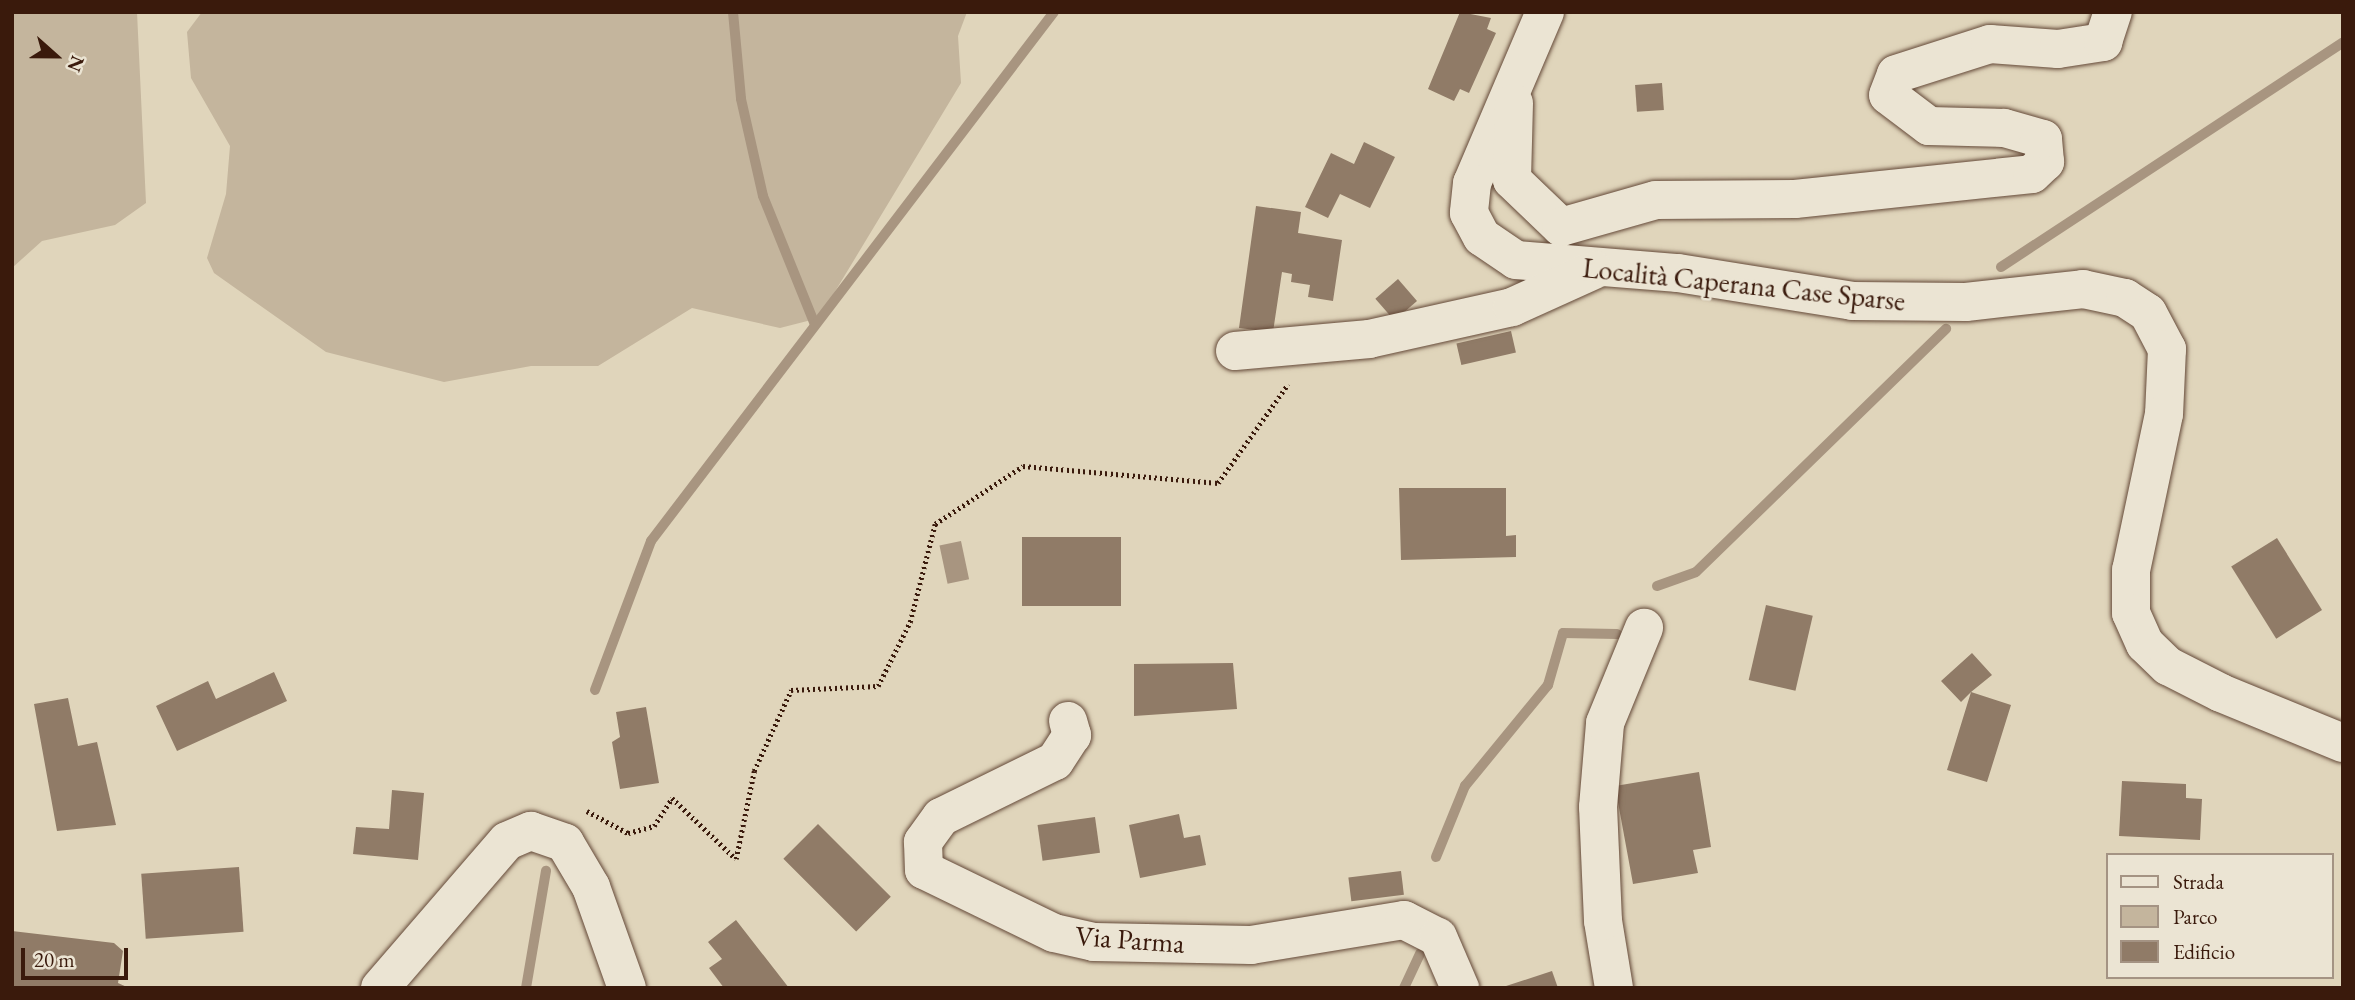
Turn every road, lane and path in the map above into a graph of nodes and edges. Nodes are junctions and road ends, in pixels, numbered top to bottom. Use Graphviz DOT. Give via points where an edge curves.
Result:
graph roads {
  1 [pos="1545,12"];
  2 [pos="2113,12"];
  3 [pos="1515,80"];
  4 [pos="1596,269"];
  5 [pos="1296,346"];
  6 [pos="1235,351"];
  7 [pos="1644,628"];
  8 [pos="1068,721"];
  9 [pos="2343,743"];
  10 [pos="547,834"];
  11 [pos="380,988"];
  12 [pos="627,988"];
  13 [pos="1460,988"];
  14 [pos="1614,988"];
  1 -- 3 [label="street, Località Caperana Case Sparse"];
  2 -- 3 [label="street" via="2103,41 2058,50 1990,44 1896,74 1888,95 1929,126 2004,128 2043,139 2045,162 2032,174 1795,199 1656,200 1561,227 1513,180"];
  3 -- 4 [label="street, Località Caperana Case Sparse" via="1472,183 1469,213 1482,237 1516,260"];
  4 -- 5 [label="street" via="1512,307 1369,340"];
  4 -- 9 [label="street, Località Caperana Case Sparse" via="1678,273 1852,301 1966,302 2083,289 2125,298 2148,313 2167,349 2164,414 2131,570 2131,613 2145,644 2168,666 2221,693"];
  5 -- 6 [label="street"];
  5 -- 10 [label="path" via="1301,365 1218,482 1023,466 935,524 909,622 878,686 791,690 754,771 736,859 672,798 654,826 628,833 588,811"];
  7 -- 14 [label="street" via="1605,723 1599,832 1603,921"];
  8 -- 13 [label="street, Via Parma" via="1072,735 1055,761 941,817 923,842 924,870 1054,933 1094,942 1251,945 1404,920 1438,937"];
  10 -- 11 [label="street" via="531,831 507,841"];
  10 -- 12 [label="street" via="565,843 592,887"];
}
